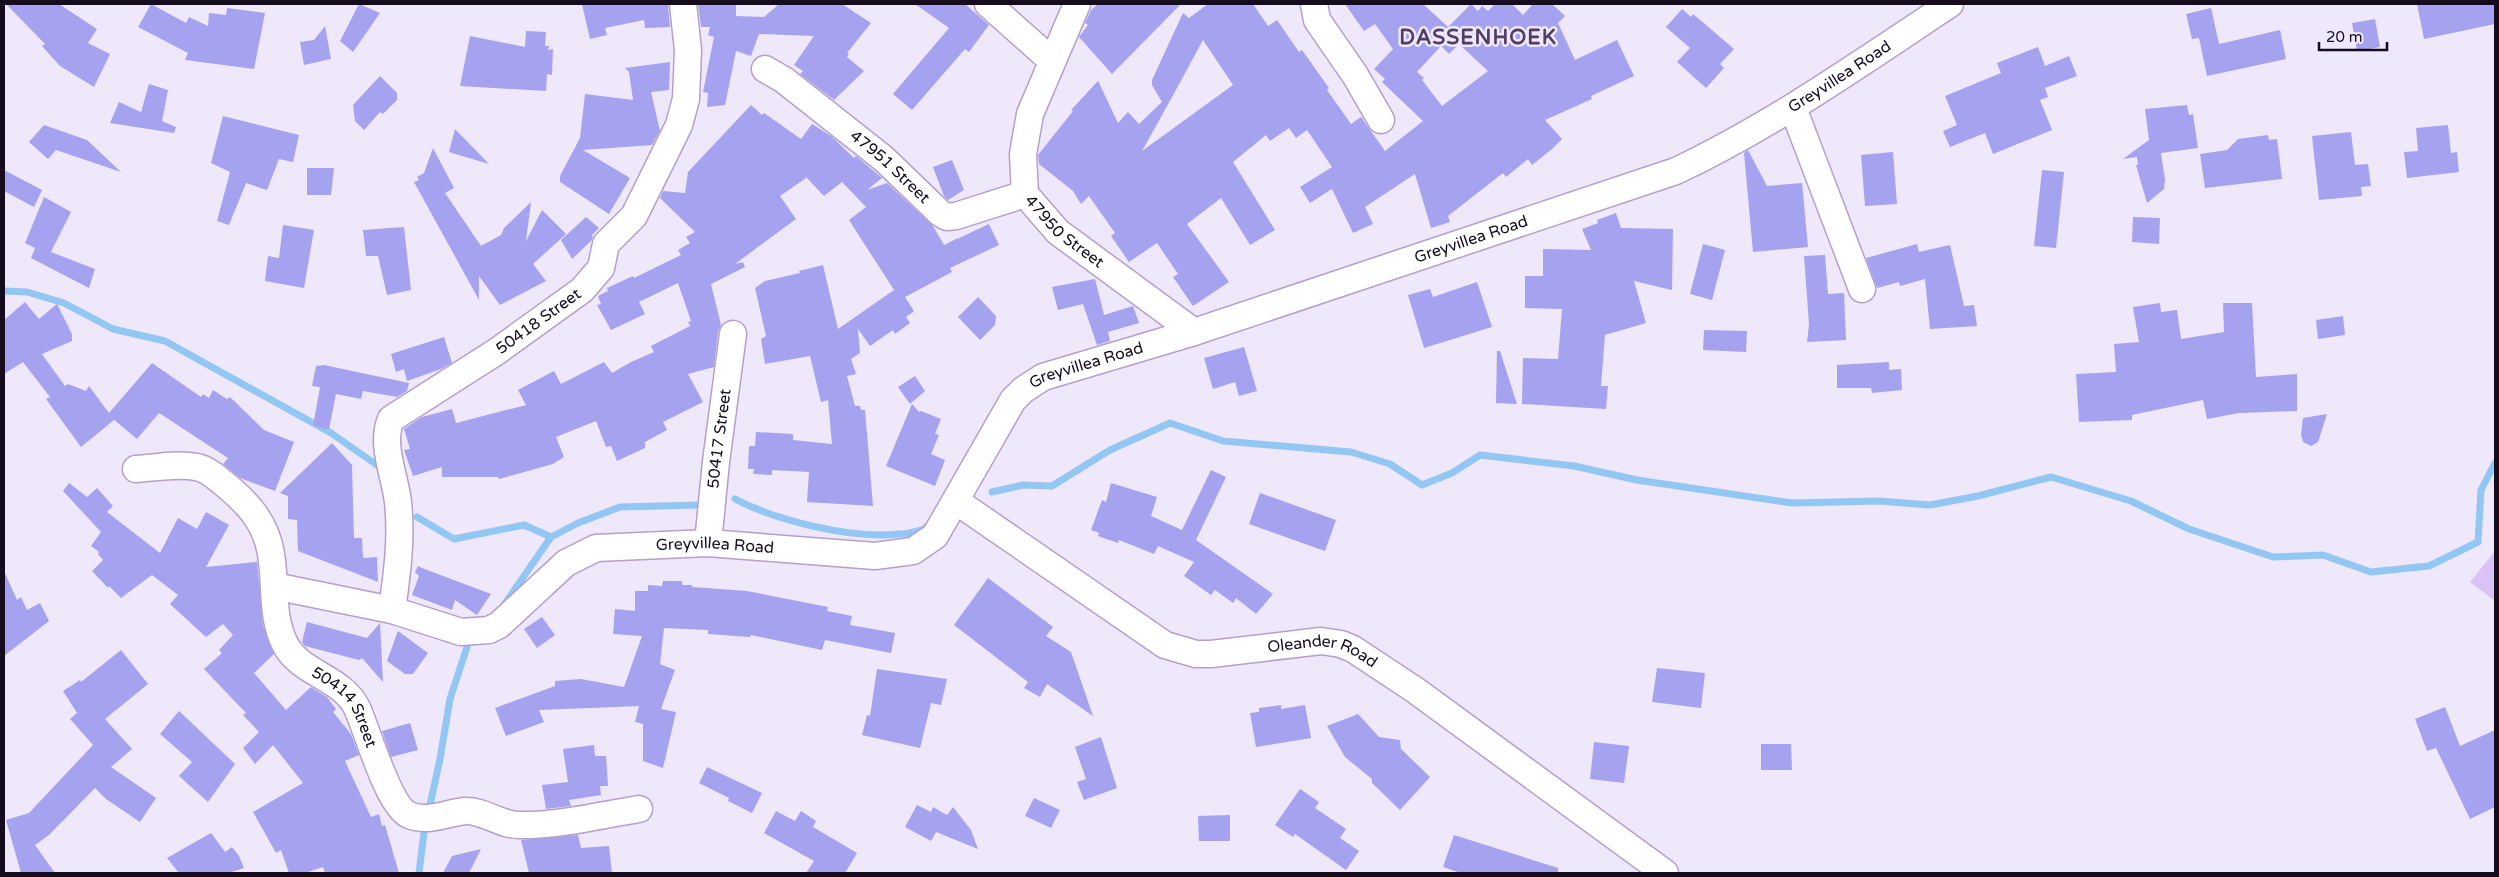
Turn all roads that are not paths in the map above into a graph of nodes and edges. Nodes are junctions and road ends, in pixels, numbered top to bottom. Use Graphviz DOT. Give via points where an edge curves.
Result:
graph roads {
  1 [pos="683,4"];
  2 [pos="988,4"];
  3 [pos="1077,4"];
  4 [pos="1314,4"];
  5 [pos="1950,4"];
  6 [pos="1051,60"];
  7 [pos="765,69"];
  8 [pos="1793,108"];
  9 [pos="1381,120"];
  10 [pos="1025,194"];
  11 [pos="1862,289"];
  12 [pos="1194,332"];
  13 [pos="733,334"];
  14 [pos="136,470"];
  15 [pos="956,501"];
  16 [pos="708,543"];
  17 [pos="274,586"];
  18 [pos="392,610"];
  19 [pos="639,809"];
  20 [pos="1666,873"];
  1 -- 18 [label="street, 50418 Street" via="688,50 686,99 680,124 634,216 606,244 602,268 582,290 496,352 391,419 387,433 388,448 400,534"];
  2 -- 6 [label="street"];
  3 -- 6 [label="street, 47950 Street"];
  4 -- 9 [label="street" via="1318,20"];
  5 -- 8 [label="street, Greyvillea Road"];
  6 -- 10 [label="street, 47950 Street" via="1024,135"];
  7 -- 10 [label="street, 47951 Street" via="784,80 884,159 947,217"];
  8 -- 11 [label="street"];
  8 -- 12 [label="street, Greyvillea Road" via="1711,155 1676,171"];
  10 -- 12 [label="street, 47950 Street" via="1058,232"];
  12 -- 15 [label="street, Greyvillea Road" via="1043,377 1023,390 1006,412"];
  13 -- 16 [label="street, 50417 Street"];
  14 -- 17 [label="street, 50414 Street" via="197,467 213,475 244,500 266,533"];
  15 -- 16 [label="street, Greyvillea Road" via="935,536 913,551 900,554 875,556"];
  15 -- 20 [label="street, Oleander Road" via="1165,645 1196,654 1322,641 1341,644 1416,690"];
  16 -- 18 [label="street, Greyvillea Road" via="596,548 579,554 506,620 489,630 461,632"];
  17 -- 18 [label="street, Greyvillea Road"];
  17 -- 19 [label="street, 50414 Street" via="278,624 290,653 350,697 394,799 409,815 430,819 465,811 510,824 531,825"];
}
